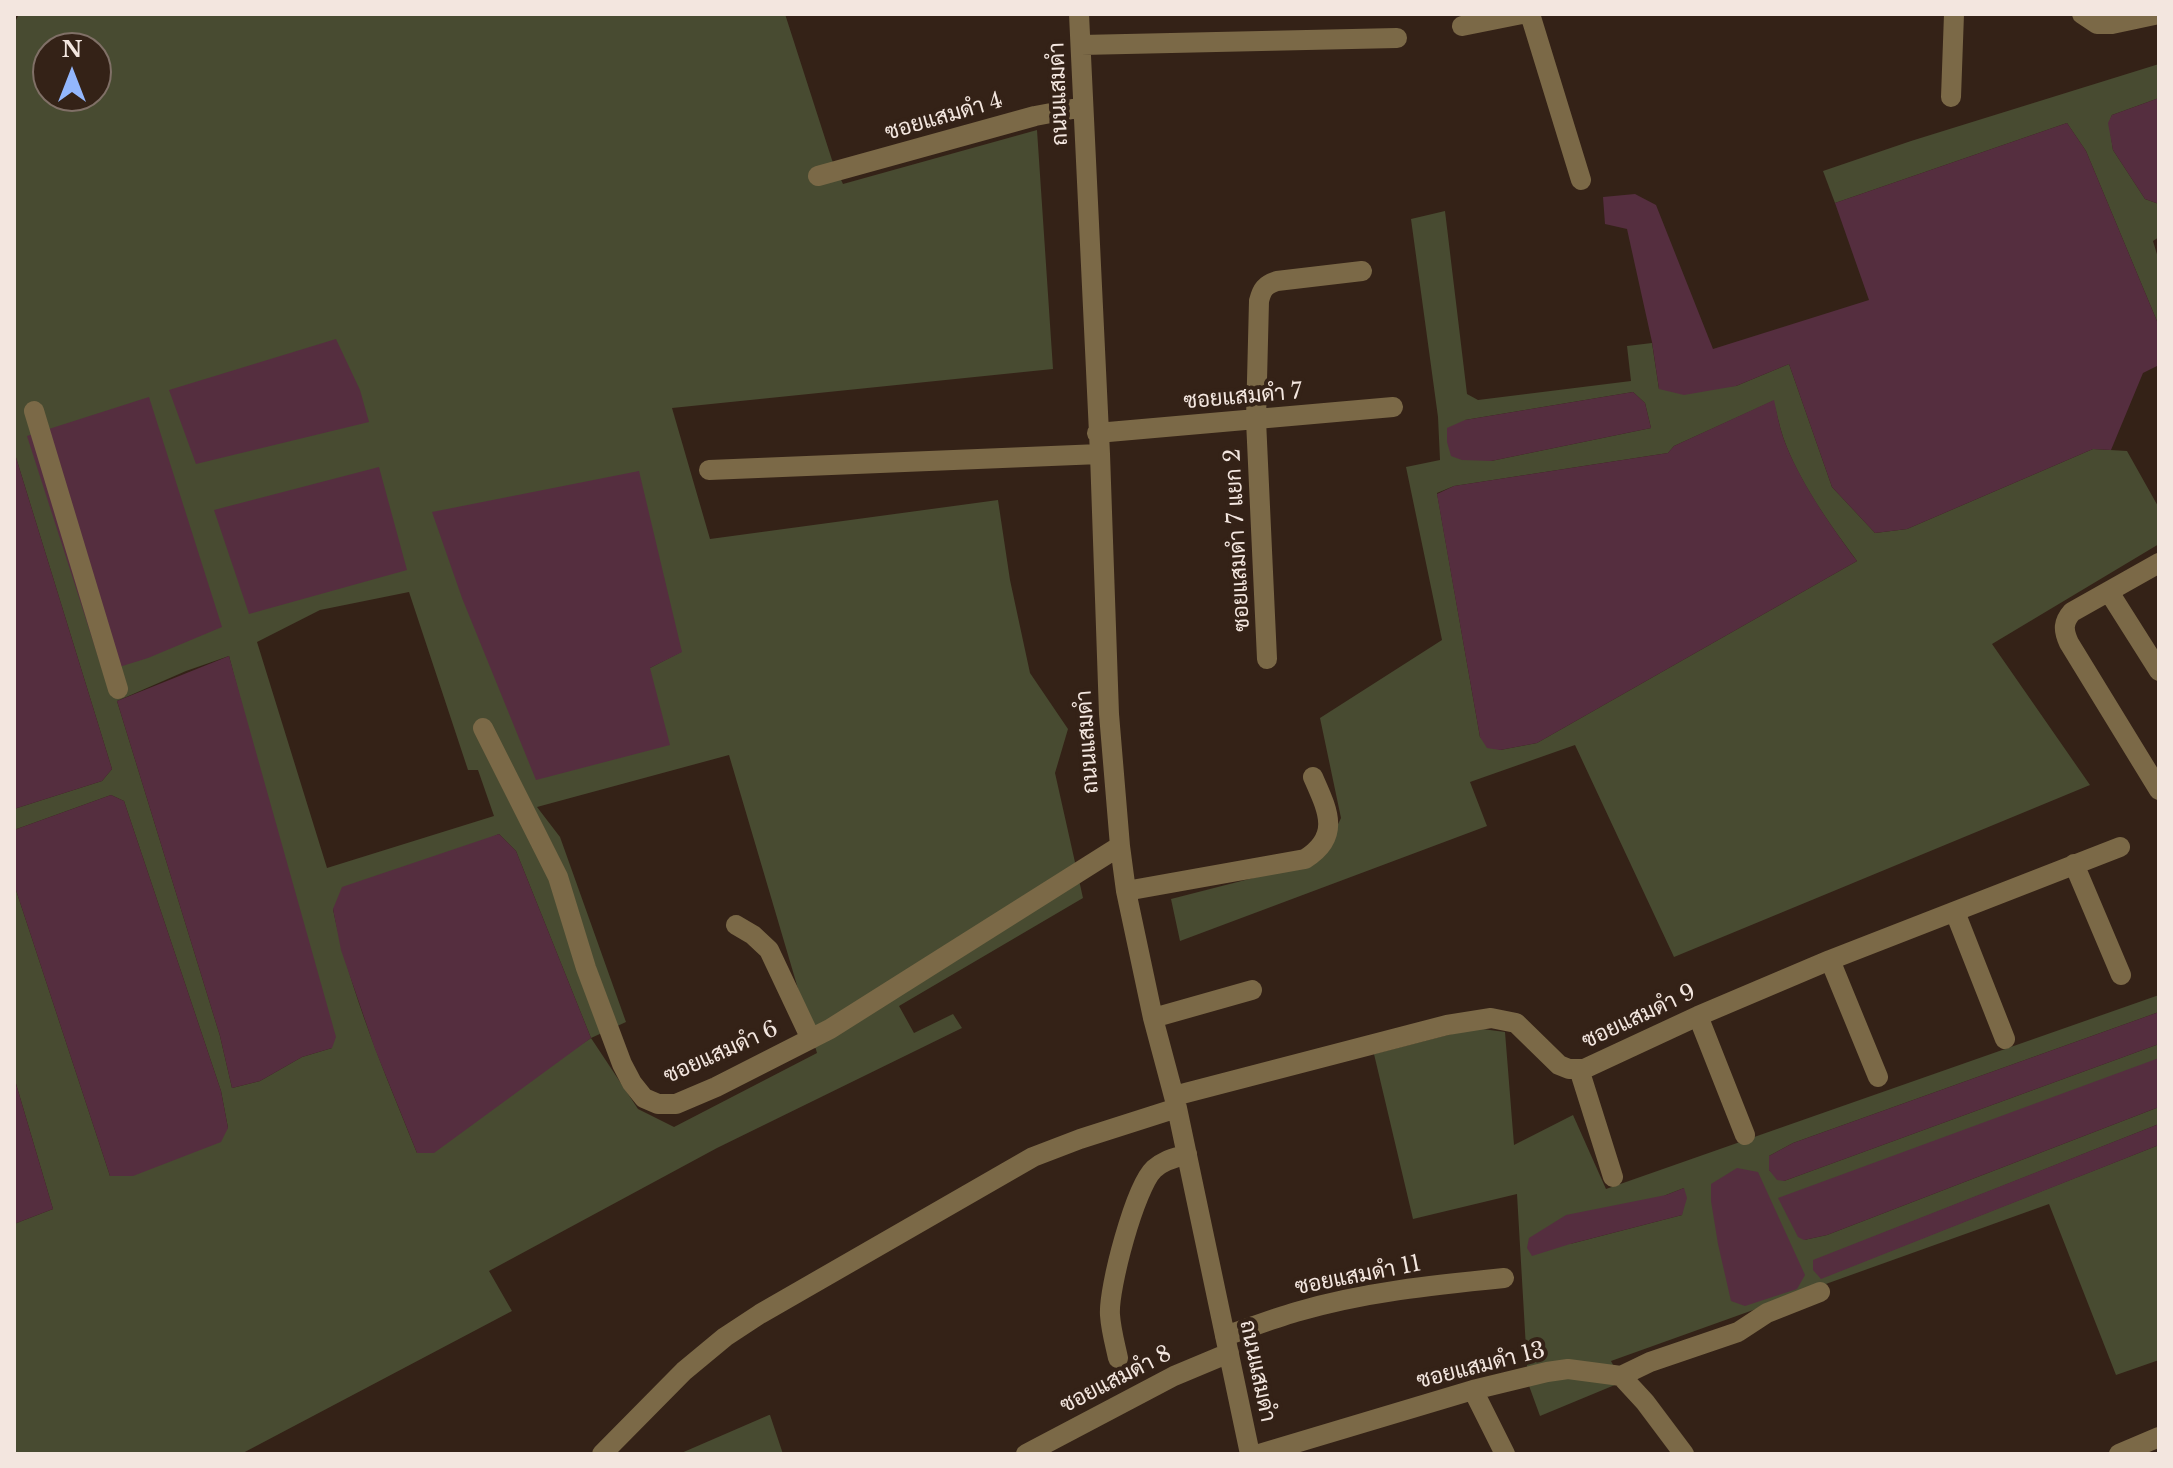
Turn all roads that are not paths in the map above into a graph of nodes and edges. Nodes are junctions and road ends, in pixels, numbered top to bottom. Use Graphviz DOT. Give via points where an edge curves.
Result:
graph roads {
  1 [pos="1079,14"];
  2 [pos="1522,14"];
  3 [pos="1530,14"];
  4 [pos="1954,14"];
  5 [pos="2082,14"];
  6 [pos="2159,14"];
  7 [pos="1462,26"];
  8 [pos="1397,38"];
  9 [pos="1081,45"];
  10 [pos="1951,97"];
  11 [pos="1083,107"];
  12 [pos="818,176"];
  13 [pos="1581,180"];
  14 [pos="1362,271"];
  15 [pos="1393,407"];
  16 [pos="34,411"];
  17 [pos="1256,420"];
  18 [pos="1098,444"];
  19 [pos="709,470"];
  20 [pos="2159,563"];
  21 [pos="2109,592"];
  22 [pos="1267,659"];
  23 [pos="2159,671"];
  24 [pos="118,689"];
  25 [pos="483,728"];
  26 [pos="1313,777"];
  27 [pos="2159,790"];
  28 [pos="1120,846"];
  29 [pos="2120,847"];
  30 [pos="2074,864"];
  31 [pos="1126,891"];
  32 [pos="1955,912"];
  33 [pos="736,925"];
  34 [pos="1830,960"];
  35 [pos="2121,975"];
  36 [pos="1252,990"];
  37 [pos="1698,1016"];
  38 [pos="1153,1018"];
  39 [pos="811,1039"];
  40 [pos="2005,1039"];
  41 [pos="1579,1069"];
  42 [pos="1878,1077"];
  43 [pos="1176,1102"];
  44 [pos="1745,1135"];
  45 [pos="1187,1154"];
  46 [pos="1613,1177"];
  47 [pos="1504,1278"];
  48 [pos="1820,1292"];
  49 [pos="1227,1344"];
  50 [pos="1118,1358"];
  51 [pos="1621,1376"];
  52 [pos="1473,1390"];
  53 [pos="2159,1437"];
  54 [pos="1063,1445"];
  55 [pos="602,1454"];
  56 [pos="1026,1454"];
  57 [pos="1250,1454"];
  58 [pos="1259,1454"];
  59 [pos="1505,1454"];
  60 [pos="1684,1454"];
  61 [pos="2119,1454"];
  1 -- 9 [label="street, ถนนแสมดำ"];
  2 -- 7 [label="street"];
  3 -- 13 [label="street"];
  4 -- 10 [label="street"];
  5 -- 6 [label="street" via="2097,24"];
  8 -- 9 [label="street"];
  9 -- 11 [label="street, ถนนแสมดำ"];
  11 -- 12 [label="street, ซอยแสมดำ 4"];
  11 -- 18 [label="street, ถนนแสมดำ"];
  14 -- 17 [label="street, ซอยแสมดำ 7 แยก 2" via="1277,281 1262,290"];
  15 -- 17 [label="street, ซอยแสมดำ 7"];
  16 -- 24 [label="street"];
  17 -- 18 [label="street, ซอยแสมดำ 7"];
  17 -- 22 [label="street, ซอยแสมดำ 7 แยก 2"];
  18 -- 19 [label="street, ซอยแสมดำ 7"];
  18 -- 28 [label="street, ถนนแสมดำ"];
  20 -- 21 [label="street"];
  21 -- 23 [label="street"];
  21 -- 27 [label="street" via="2072,612 2064,627"];
  25 -- 39 [label="street, ซอยแสมดำ 6" via="558,877 622,1064 644,1098 676,1104"];
  26 -- 31 [label="street" via="1330,822 1318,851 1305,859"];
  28 -- 31 [label="street, ถนนแสมดำ"];
  28 -- 39 [label="street, ซอยแสมดำ 6"];
  29 -- 30 [label="street, ซอยแสมดำ 9"];
  30 -- 32 [label="street, ซอยแสมดำ 9"];
  30 -- 35 [label="street"];
  31 -- 38 [label="street, ถนนแสมดำ"];
  32 -- 34 [label="street, ซอยแสมดำ 9"];
  32 -- 40 [label="street"];
  33 -- 39 [label="street" via="769,950"];
  34 -- 37 [label="street, ซอยแสมดำ 9"];
  34 -- 42 [label="street"];
  36 -- 38 [label="street"];
  37 -- 41 [label="street, ซอยแสมดำ 9"];
  37 -- 44 [label="street"];
  38 -- 43 [label="street, ถนนแสมดำ"];
  41 -- 43 [label="street, ซอยแสมดำ 9" via="1559,1065 1516,1023 1491,1018 1447,1025"];
  41 -- 46 [label="street"];
  43 -- 45 [label="street, ถนนแสมดำ"];
  43 -- 55 [label="street, ซอยแสมดำ 9" via="1033,1157 760,1314 684,1371"];
  45 -- 49 [label="street, ถนนแสมดำ"];
  45 -- 50 [label="street" via="1152,1171 1139,1192 1112,1285 1110,1315"];
  47 -- 49 [label="street, ซอยแสมดำ 11" via="1342,1301 1296,1312"];
  48 -- 51 [label="street" via="1767,1313 1738,1332"];
  49 -- 54 [label="street, ซอยแสมดำ 8"];
  49 -- 57 [label="street, ถนนแสมดำ"];
  51 -- 52 [label="street, ซอยแสมดำ 13" via="1568,1369"];
  51 -- 60 [label="street"];
  52 -- 58 [label="street, ซอยแสมดำ 13"];
  52 -- 59 [label="street"];
  53 -- 61 [label="street"];
  54 -- 56 [label="street, ซอยแสมดำ 8"];
}
